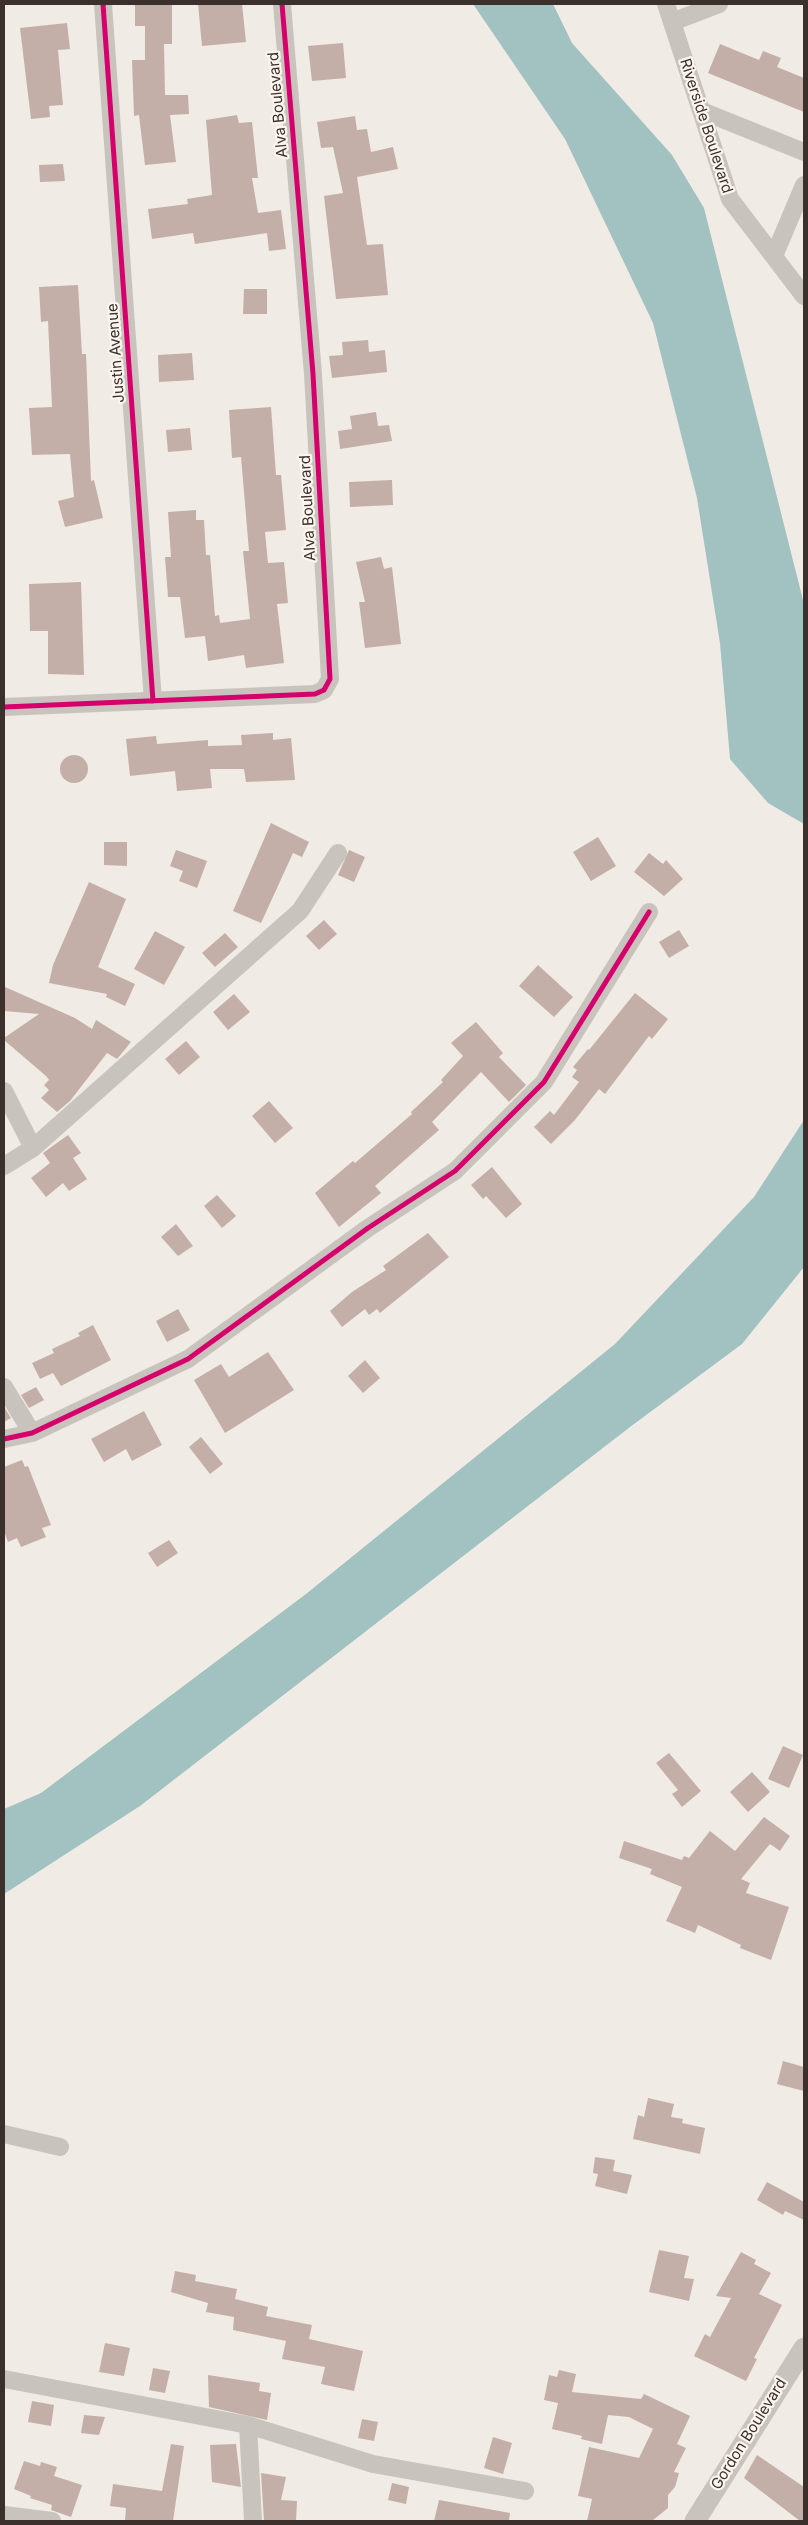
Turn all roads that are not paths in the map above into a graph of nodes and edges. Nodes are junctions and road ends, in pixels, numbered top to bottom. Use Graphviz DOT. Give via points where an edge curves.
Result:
graph roads {
  1 [pos="103,4"];
  2 [pos="282,4"];
  3 [pos="666,4"];
  4 [pos="719,4"];
  5 [pos="672,22"];
  6 [pos="702,111"];
  7 [pos="804,152"];
  8 [pos="804,185"];
  9 [pos="774,256"];
  10 [pos="804,296"];
  11 [pos="153,701"];
  12 [pos="4,707"];
  13 [pos="338,853"];
  14 [pos="649,912"];
  15 [pos="4,1091"];
  16 [pos="33,1148"];
  17 [pos="4,1166"];
  18 [pos="4,1387"];
  19 [pos="32,1433"];
  20 [pos="4,1439"];
  21 [pos="4,2134"];
  22 [pos="60,2146"];
  23 [pos="804,2348"];
  24 [pos="4,2379"];
  25 [pos="248,2424"];
  26 [pos="525,2492"];
  27 [pos="4,2515"];
  28 [pos="52,2521"];
  29 [pos="253,2521"];
  30 [pos="695,2521"];
  1 -- 11 [label="street, Justin Avenue"];
  2 -- 11 [label="street, Alva Boulevard" via="313,374 330,678 324,690 315,694"];
  3 -- 5 [label="street, Riverside Boulevard"];
  4 -- 5 [label="street"];
  5 -- 6 [label="street, Riverside Boulevard"];
  6 -- 7 [label="street"];
  6 -- 9 [label="street, Riverside Boulevard" via="730,199"];
  8 -- 9 [label="street"];
  9 -- 10 [label="street, Riverside Boulevard"];
  11 -- 12 [label="street, Alva Boulevard"];
  13 -- 16 [label="street" via="300,911"];
  14 -- 19 [label="street" via="544,1082 455,1171 368,1228 188,1359"];
  15 -- 16 [label="street"];
  16 -- 17 [label="street"];
  18 -- 19 [label="street"];
  19 -- 20 [label="street"];
  21 -- 22 [label="street"];
  23 -- 30 [label="street, Gordon Boulevard"];
  24 -- 25 [label="street"];
  25 -- 26 [label="street" via="373,2464"];
  25 -- 29 [label="street"];
  27 -- 28 [label="street"];
}
